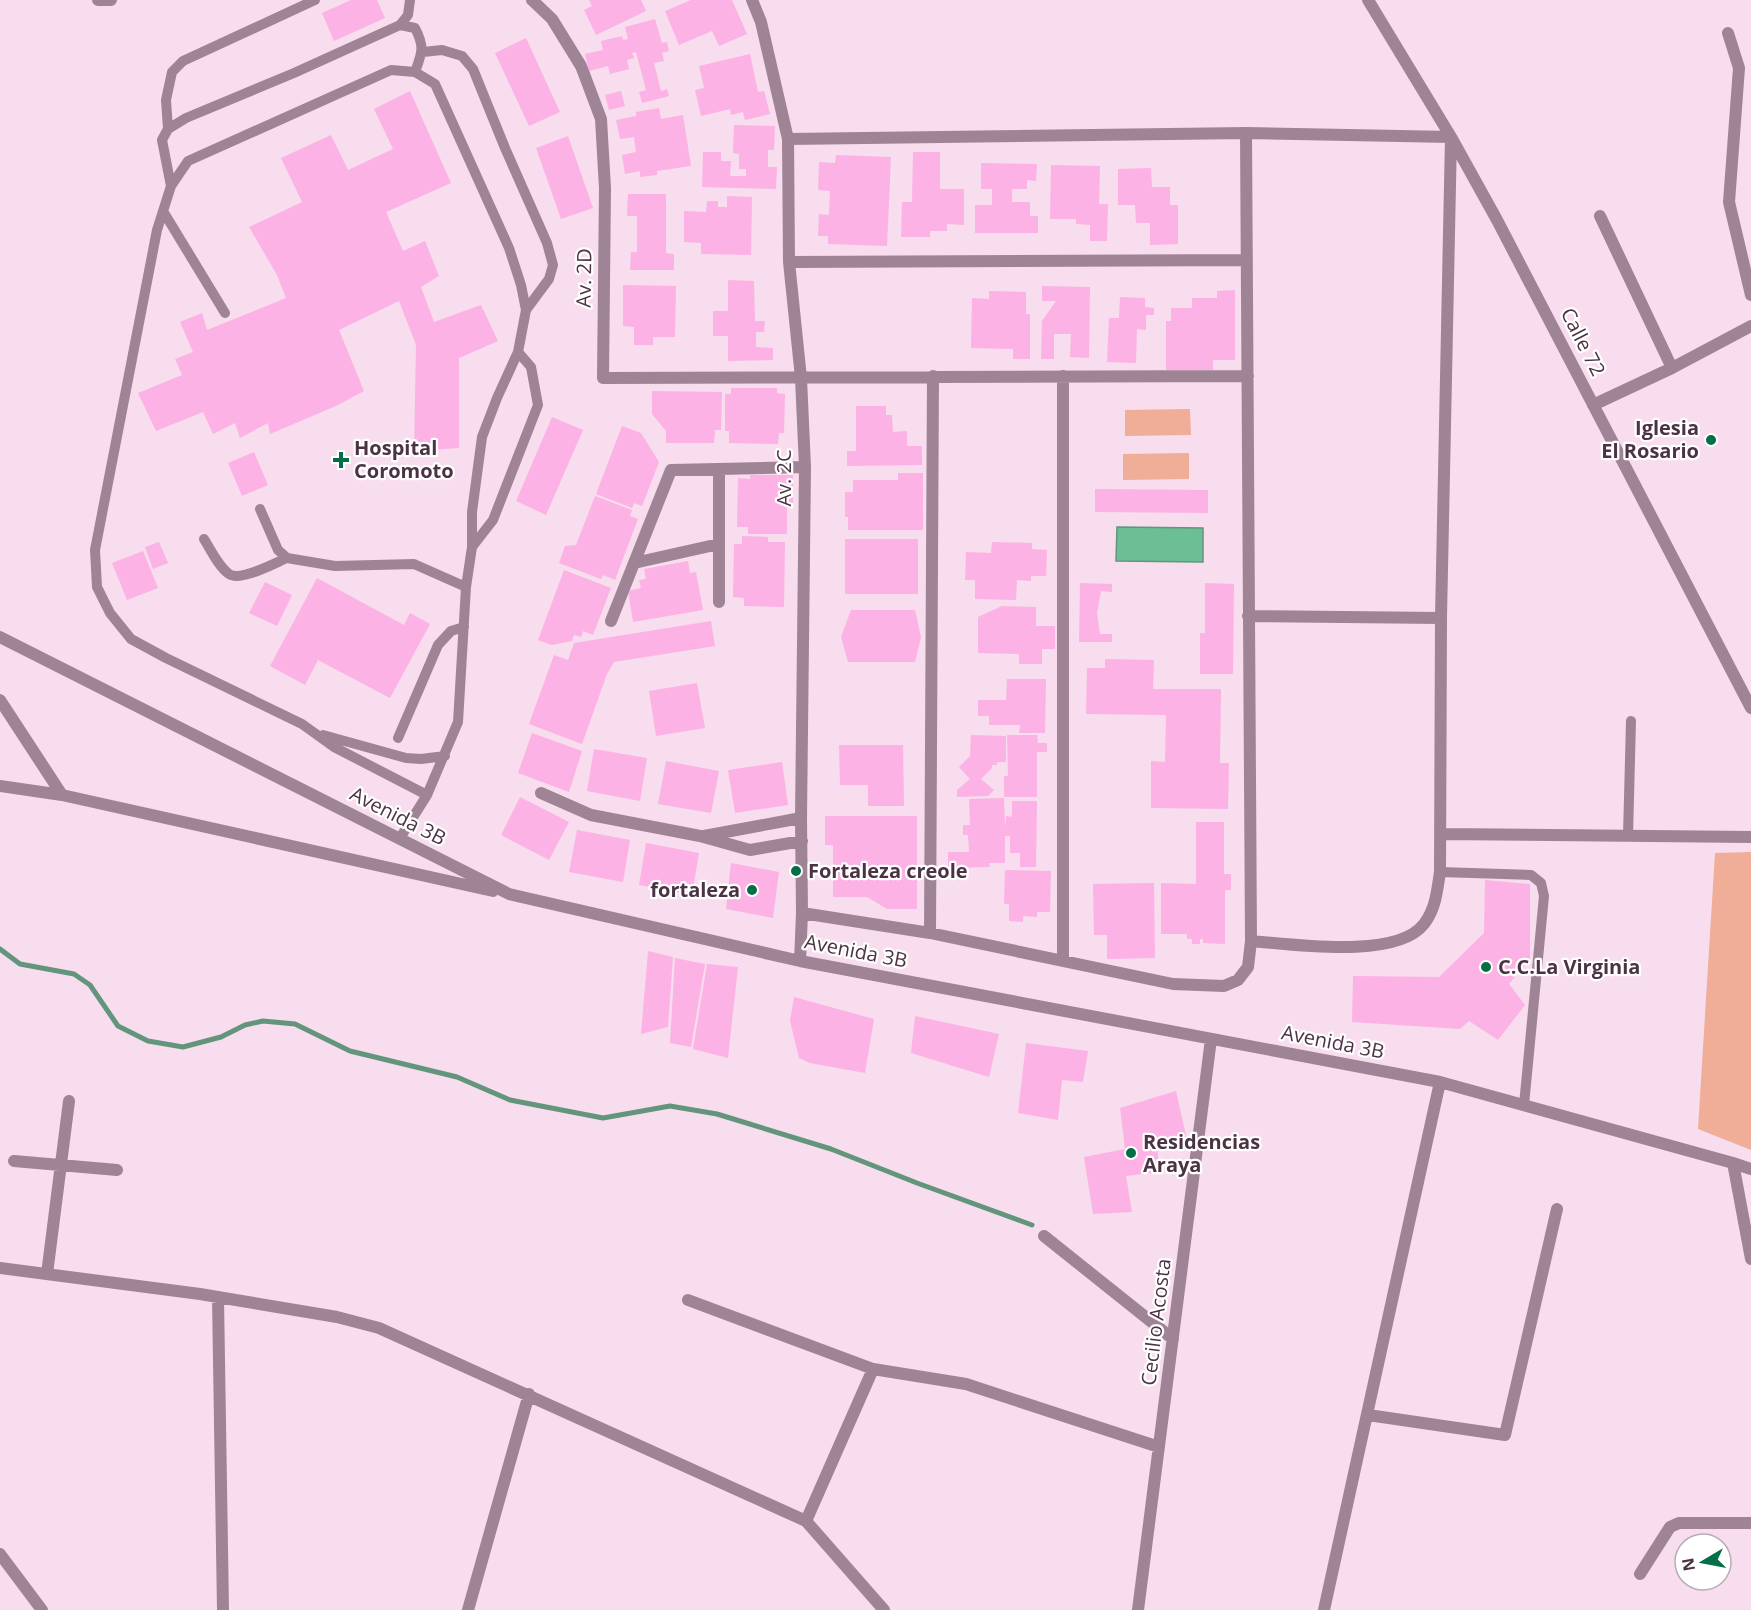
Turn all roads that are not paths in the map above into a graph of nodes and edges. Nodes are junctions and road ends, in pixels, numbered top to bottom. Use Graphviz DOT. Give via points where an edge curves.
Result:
graph roads {
  1 [pos="98,0"];
  2 [pos="111,0"];
  3 [pos="315,0"];
  4 [pos="410,0"];
  5 [pos="532,0"];
  6 [pos="752,0"];
  7 [pos="1368,0"];
  8 [pos="400,25"];
  9 [pos="1728,33"];
  10 [pos="423,52"];
  11 [pos="415,72"];
  12 [pos="168,129"];
  13 [pos="1246,133"];
  14 [pos="1451,137"];
  15 [pos="788,139"];
  16 [pos="171,186"];
  17 [pos="163,211"];
  18 [pos="1600,216"];
  19 [pos="1247,260"];
  20 [pos="789,261"];
  21 [pos="1751,295"];
  22 [pos="526,310"];
  23 [pos="225,313"];
  24 [pos="1751,326"];
  25 [pos="518,352"];
  26 [pos="1672,368"];
  27 [pos="933,376"];
  28 [pos="1063,376"];
  29 [pos="1248,376"];
  30 [pos="801,378"];
  31 [pos="1593,405"];
  32 [pos="805,467"];
  33 [pos="719,469"];
  34 [pos="260,509"];
  35 [pos="204,539"];
  36 [pos="719,544"];
  37 [pos="472,547"];
  38 [pos="287,558"];
  39 [pos="634,563"];
  40 [pos="466,587"];
  41 [pos="718,602"];
  42 [pos="1248,616"];
  43 [pos="1441,618"];
  44 [pos="611,621"];
  45 [pos="464,627"];
  46 [pos="0,637"];
  47 [pos="0,700"];
  48 [pos="1751,708"];
  49 [pos="1631,721"];
  50 [pos="314,733"];
  51 [pos="398,738"];
  52 [pos="445,756"];
  53 [pos="0,786"];
  54 [pos="541,793"];
  55 [pos="62,795"];
  56 [pos="427,795"];
  57 [pos="801,818"];
  58 [pos="1440,834"];
  59 [pos="700,836"];
  60 [pos="1628,836"];
  61 [pos="1751,837"];
  62 [pos="400,838"];
  63 [pos="802,841"];
  64 [pos="1440,872"];
  65 [pos="508,894"];
  66 [pos="802,913"];
  67 [pos="930,933"];
  68 [pos="1251,941"];
  69 [pos="800,961"];
  70 [pos="1063,961"];
  71 [pos="1211,1039"];
  72 [pos="1440,1082"];
  73 [pos="69,1101"];
  74 [pos="1524,1105"];
  75 [pos="14,1161"];
  76 [pos="1733,1163"];
  77 [pos="62,1165"];
  78 [pos="1751,1169"];
  79 [pos="117,1170"];
  80 [pos="1557,1209"];
  81 [pos="1044,1236"];
  82 [pos="1751,1259"];
  83 [pos="0,1268"];
  84 [pos="47,1274"];
  85 [pos="218,1298"];
  86 [pos="688,1300"];
  87 [pos="1173,1339"];
  88 [pos="873,1369"];
  89 [pos="529,1394"];
  90 [pos="1368,1415"];
  91 [pos="1159,1447"];
  92 [pos="806,1521"];
  93 [pos="1751,1523"];
  94 [pos="0,1554"];
  95 [pos="1640,1574"];
  96 [pos="42,1610"];
  97 [pos="224,1610"];
  98 [pos="468,1610"];
  99 [pos="884,1610"];
  100 [pos="1138,1610"];
  101 [pos="1324,1610"];
  1 -- 2 [label="street"];
  3 -- 12 [label="lane" via="183,61 172,72 166,100"];
  4 -- 8 [label="lane" via="408,15"];
  5 -- 30 [label="street, Av. 2D" via="552,19 581,66 601,119 605,188 603,378"];
  6 -- 15 [label="street, Av. 2C" via="761,22"];
  7 -- 14 [label="street, Calle 72"];
  8 -- 10 [label="lane" via="415,28"];
  8 -- 12 [label="lane"];
  9 -- 21 [label="street" via="1739,68 1730,202"];
  10 -- 11 [label="lane"];
  10 -- 22 [label="lane" via="442,50 462,56 473,69 548,243 553,265 549,279"];
  11 -- 16 [label="lane" via="391,70 188,161"];
  11 -- 22 [label="lane" via="435,84 509,248"];
  12 -- 16 [label="lane" via="162,140"];
  13 -- 14 [label="street"];
  13 -- 15 [label="street"];
  13 -- 19 [label="street"];
  14 -- 31 [label="street, Calle 72"];
  14 -- 43 [label="street"];
  15 -- 20 [label="street, Av. 2C"];
  16 -- 17 [label="lane"];
  17 -- 23 [label="lane"];
  17 -- 50 [label="lane" via="95,550 97,587 110,613 131,639"];
  18 -- 26 [label="street"];
  19 -- 20 [label="street"];
  19 -- 29 [label="street"];
  20 -- 30 [label="street, Av. 2C"];
  22 -- 25 [label="lane"];
  24 -- 26 [label="street"];
  25 -- 37 [label="lane" via="482,437 472,512"];
  25 -- 37 [label="lane" via="531,367 538,405 493,520"];
  26 -- 31 [label="street"];
  27 -- 28 [label="street"];
  27 -- 30 [label="street"];
  27 -- 67 [label="street"];
  28 -- 29 [label="street"];
  28 -- 70 [label="street"];
  29 -- 42 [label="street"];
  30 -- 32 [label="street, Av. 2C"];
  31 -- 48 [label="street, Calle 72"];
  32 -- 33 [label="street"];
  32 -- 57 [label="street, Av. 2C"];
  33 -- 36 [label="street"];
  33 -- 39 [label="street" via="670,470"];
  34 -- 38 [label="lane" via="278,550"];
  35 -- 38 [label="lane" via="230,575 252,573"];
  36 -- 39 [label="street"];
  36 -- 41 [label="street"];
  37 -- 40 [label="lane"];
  38 -- 40 [label="lane" via="335,566 414,564"];
  39 -- 44 [label="street"];
  40 -- 45 [label="lane"];
  42 -- 43 [label="street"];
  42 -- 68 [label="street"];
  43 -- 58 [label="street"];
  45 -- 51 [label="lane" via="451,631 438,645"];
  45 -- 52 [label="lane" via="458,722"];
  46 -- 62 [label="street, Avenida 3B"];
  47 -- 55 [label="street"];
  49 -- 60 [label="lane"];
  50 -- 52 [label="lane" via="406,758"];
  50 -- 56 [label="lane"];
  52 -- 56 [label="lane"];
  53 -- 55 [label="street"];
  54 -- 59 [label="street" via="591,815"];
  55 -- 65 [label="street"];
  56 -- 62 [label="lane"];
  57 -- 59 [label="street"];
  57 -- 63 [label="street, Av. 2C"];
  58 -- 60 [label="street"];
  58 -- 64 [label="street"];
  59 -- 63 [label="street" via="750,850"];
  60 -- 61 [label="street"];
  62 -- 65 [label="street, Avenida 3B"];
  63 -- 66 [label="street, Av. 2C"];
  64 -- 68 [label="street" via="1436,904 1423,926 1402,939 1371,946 1339,947"];
  64 -- 74 [label="lane" via="1531,875 1541,883 1544,896"];
  65 -- 69 [label="street, Avenida 3B"];
  66 -- 67 [label="street"];
  66 -- 69 [label="street, Av. 2C"];
  67 -- 70 [label="street"];
  68 -- 70 [label="street" via="1248,967 1238,981 1224,986 1173,984"];
  69 -- 71 [label="street, Avenida 3B"];
  71 -- 72 [label="street, Avenida 3B"];
  71 -- 87 [label="street, Cecilio Acosta"];
  72 -- 74 [label="street, Avenida 3B"];
  72 -- 90 [label="street"];
  73 -- 77 [label="street"];
  74 -- 76 [label="street, Avenida 3B"];
  75 -- 77 [label="street"];
  76 -- 78 [label="street, Avenida 3B"];
  76 -- 82 [label="street"];
  77 -- 79 [label="street"];
  77 -- 84 [label="street"];
  80 -- 90 [label="street" via="1505,1434"];
  81 -- 87 [label="street"];
  83 -- 84 [label="street"];
  84 -- 85 [label="street"];
  85 -- 89 [label="street" via="337,1317 379,1328"];
  85 -- 97 [label="street"];
  86 -- 88 [label="street"];
  87 -- 91 [label="street, Cecilio Acosta"];
  88 -- 91 [label="street" via="966,1384"];
  88 -- 92 [label="street"];
  89 -- 92 [label="street"];
  89 -- 98 [label="street"];
  90 -- 101 [label="street"];
  91 -- 100 [label="street, Cecilio Acosta"];
  92 -- 99 [label="street"];
  93 -- 95 [label="street" via="1679,1523 1670,1527"];
  94 -- 96 [label="street"];
}
